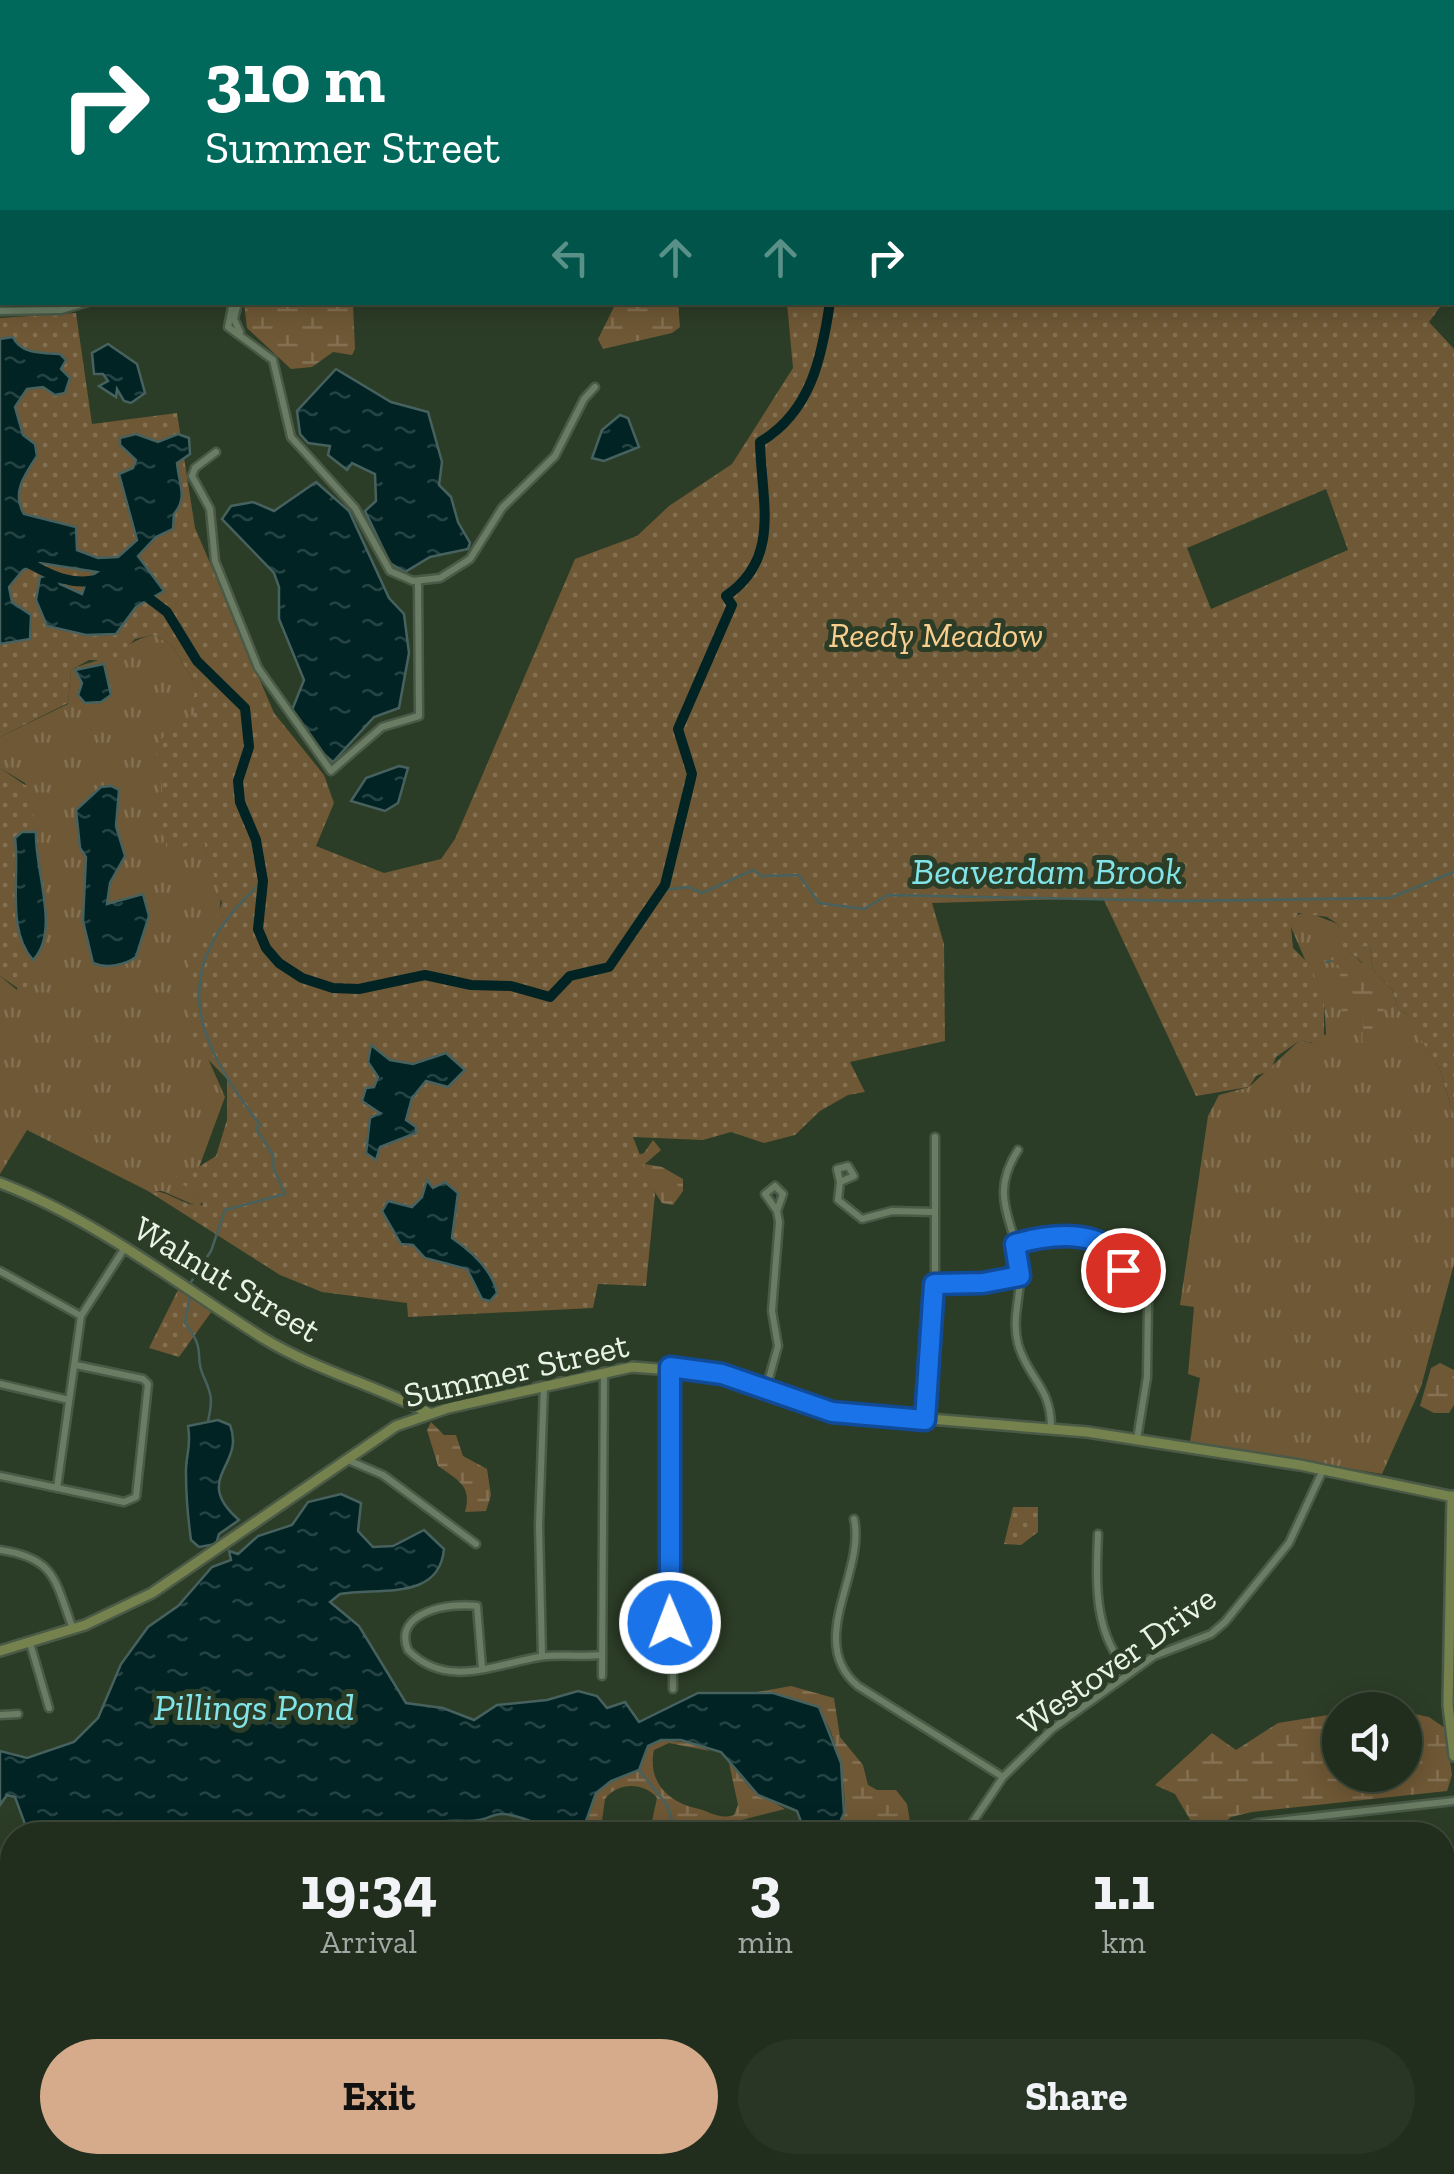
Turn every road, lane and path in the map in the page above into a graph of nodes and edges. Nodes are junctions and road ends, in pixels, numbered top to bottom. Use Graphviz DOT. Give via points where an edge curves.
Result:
graph roads {
  1 [pos="76,305"];
  2 [pos="235,305"];
  3 [pos="0,311"];
  4 [pos="595,387"];
  5 [pos="216,452"];
  6 [pos="418,582"];
  7 [pos="935,1137"];
  8 [pos="1018,1150"];
  9 [pos="840,1182"];
  10 [pos="0,1183"];
  11 [pos="777,1210"];
  12 [pos="935,1212"];
  13 [pos="1015,1244"];
  14 [pos="124,1249"];
  15 [pos="0,1271"];
  16 [pos="1020,1276"];
  17 [pos="934,1284"];
  18 [pos="81,1316"];
  19 [pos="76,1365"];
  20 [pos="670,1367"];
  21 [pos="604,1371"];
  22 [pos="0,1384"];
  23 [pos="544,1385"];
  24 [pos="766,1389"];
  25 [pos="68,1400"];
  26 [pos="429,1413"];
  27 [pos="925,1420"];
  28 [pos="1051,1428"];
  29 [pos="1137,1439"];
  30 [pos="347,1459"];
  31 [pos="1323,1470"];
  32 [pos="0,1476"];
  33 [pos="57,1488"];
  34 [pos="1453,1497"];
  35 [pos="854,1519"];
  36 [pos="1098,1534"];
  37 [pos="476,1544"];
  38 [pos="0,1550"];
  39 [pos="1452,1578"];
  40 [pos="73,1630"];
  41 [pos="30,1643"];
  42 [pos="0,1651"];
  43 [pos="602,1655"];
  44 [pos="542,1656"];
  45 [pos="1452,1663"];
  46 [pos="482,1668"];
  47 [pos="1130,1673"];
  48 [pos="602,1676"];
  49 [pos="673,1689"];
  50 [pos="49,1708"];
  51 [pos="18,1714"];
  52 [pos="0,1715"];
  53 [pos="1454,1756"];
  54 [pos="1003,1777"];
  55 [pos="1454,1801"];
  56 [pos="973,1822"];
  57 [pos="1307,1822"];
  1 -- 3 [label="street"];
  2 -- 6 [label="street" via="240,333 273,360 296,444 355,508 390,572"];
  4 -- 6 [label="street" via="552,460 502,508 470,559"];
  5 -- 6 [label="street" via="192,476 210,510 224,586 261,674 331,772 382,727 419,716"];
  7 -- 12 [label="street"];
  8 -- 13 [label="street" via="1003,1195"];
  9 -- 12 [label="street" via="841,1205 862,1219 892,1211"];
  10 -- 14 [label="main road, Walnut Street"];
  11 -- 24 [label="street" via="772,1311 778,1346"];
  12 -- 17 [label="street"];
  13 -- 16 [label="street"];
  13 -- 29 [label="street" via="1053,1237 1110,1245 1125,1278 1148,1302 1147,1377"];
  14 -- 18 [label="street"];
  14 -- 26 [label="main road, Walnut Street" via="314,1365"];
  15 -- 18 [label="street"];
  16 -- 17 [label="street"];
  16 -- 28 [label="street" via="1017,1338 1048,1394"];
  17 -- 27 [label="street"];
  18 -- 19 [label="street"];
  19 -- 25 [label="street"];
  19 -- 33 [label="street" via="148,1384 139,1484 136,1497 124,1502"];
  20 -- 21 [label="main road, Summer Street"];
  20 -- 24 [label="main road, Summer Street"];
  20 -- 49 [label="street"];
  21 -- 23 [label="main road, Summer Street"];
  21 -- 43 [label="street"];
  22 -- 25 [label="street"];
  23 -- 26 [label="main road, Summer Street"];
  23 -- 44 [label="street"];
  24 -- 27 [label="main road, Summer Street" via="832,1412"];
  25 -- 33 [label="street"];
  26 -- 30 [label="main road, Summer Street"];
  27 -- 28 [label="main road, Summer Street"];
  28 -- 29 [label="main road, Summer Street"];
  29 -- 31 [label="main road, Summer Street"];
  30 -- 37 [label="street" via="384,1475"];
  30 -- 40 [label="main road, Summer Street" via="162,1586"];
  31 -- 34 [label="main road, Summer Street"];
  31 -- 47 [label="street, Westover Drive" via="1289,1543 1225,1622"];
  32 -- 33 [label="street"];
  34 -- 39 [label="main road"];
  35 -- 54 [label="street" via="858,1544 836,1633 843,1671"];
  36 -- 47 [label="street" via="1099,1615 1108,1644"];
  38 -- 40 [label="street" via="42,1560"];
  39 -- 45 [label="main road"];
  40 -- 41 [label="main road, Summer Street"];
  41 -- 42 [label="main road, Summer Street"];
  41 -- 50 [label="street"];
  43 -- 44 [label="street"];
  43 -- 48 [label="street"];
  44 -- 46 [label="street"];
  45 -- 53 [label="main road"];
  46 -- 46 [label="street" via="466,1674 432,1668 408,1650 404,1635 416,1615 468,1604 479,1609"];
  47 -- 54 [label="street, Westover Drive" via="1052,1729"];
  51 -- 52 [label="street"];
  54 -- 56 [label="street, Westover Drive"];
  55 -- 57 [label="street"];
}
